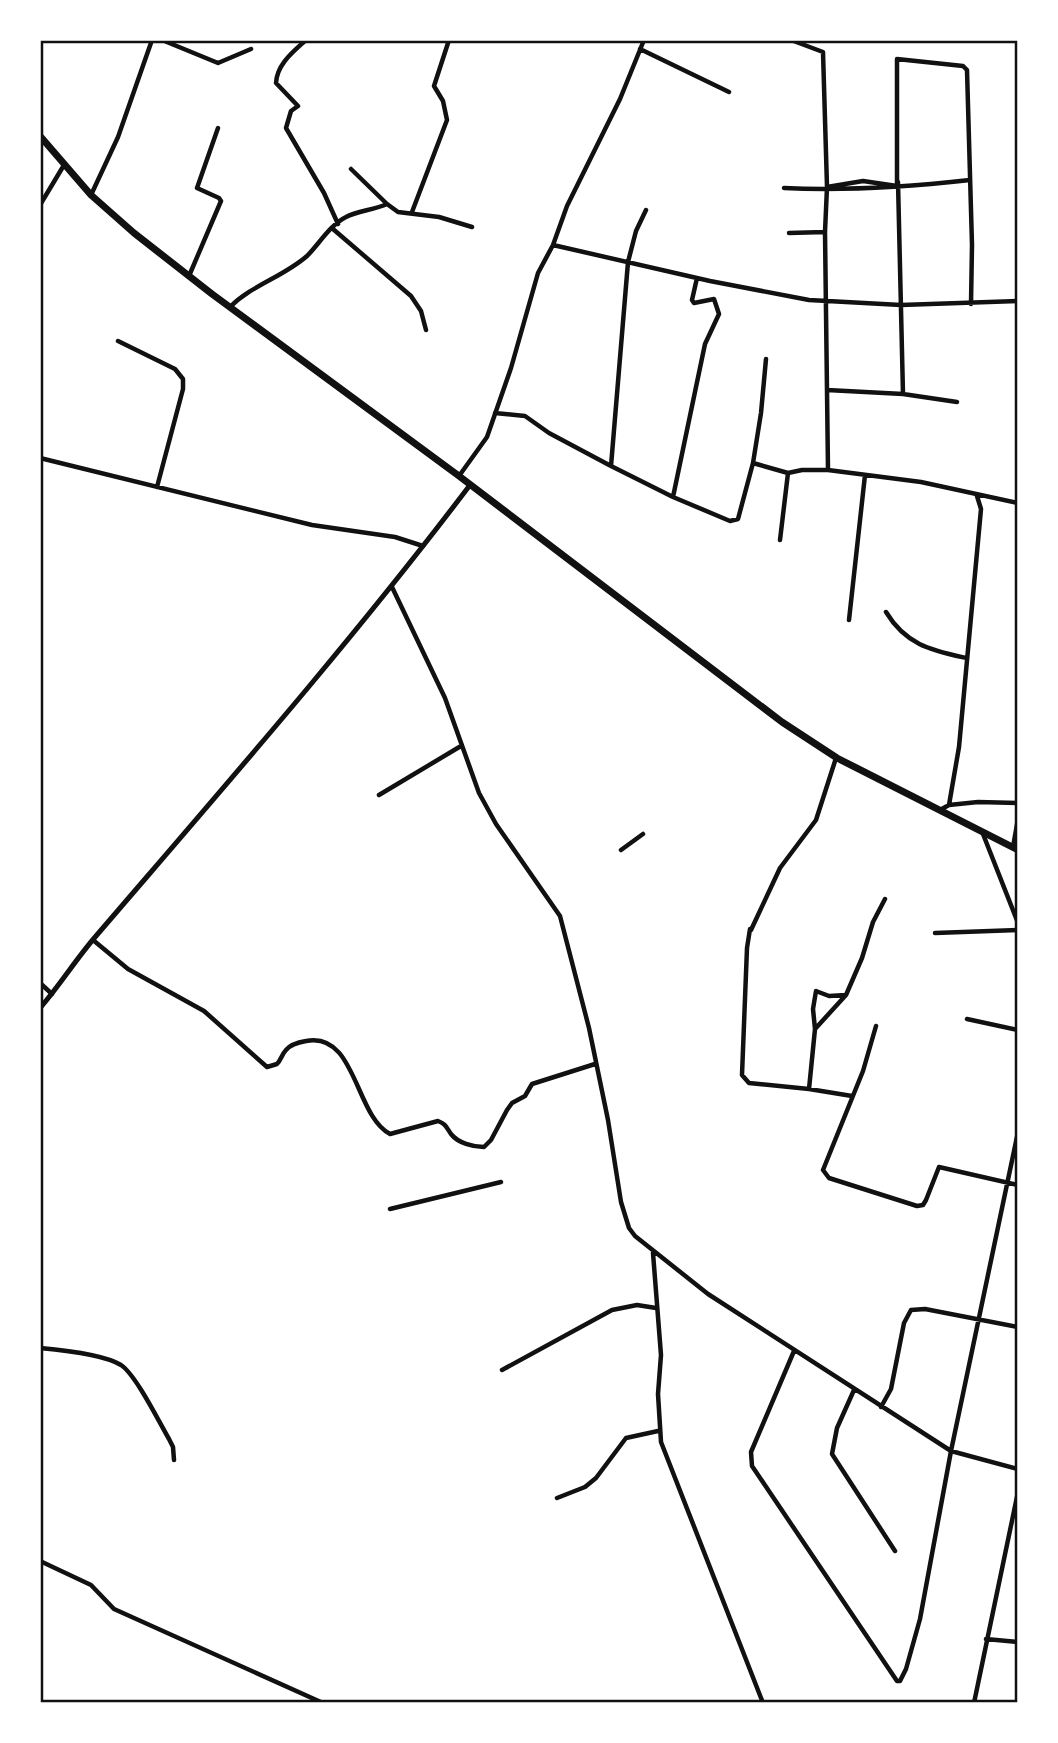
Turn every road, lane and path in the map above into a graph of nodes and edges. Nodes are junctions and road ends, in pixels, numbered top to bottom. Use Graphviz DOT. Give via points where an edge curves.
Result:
graph roads {
  1 [pos="152,40"];
  2 [pos="162,40"];
  3 [pos="306,40"];
  4 [pos="449,40"];
  5 [pos="791,40"];
  6 [pos="641,43"];
  7 [pos="251,49"];
  8 [pos="897,59"];
  9 [pos="729,92"];
  10 [pos="218,128"];
  11 [pos="40,136"];
  12 [pos="64,166"];
  13 [pos="351,169"];
  14 [pos="970,180"];
  15 [pos="784,188"];
  16 [pos="898,188"];
  17 [pos="827,189"];
  18 [pos="90,195"];
  19 [pos="387,204"];
  20 [pos="40,205"];
  21 [pos="646,210"];
  22 [pos="412,212"];
  23 [pos="335,226"];
  24 [pos="472,227"];
  25 [pos="825,232"];
  26 [pos="789,233"];
  27 [pos="553,245"];
  28 [pos="628,262"];
  29 [pos="189,276"];
  30 [pos="697,278"];
  31 [pos="827,302"];
  32 [pos="1018,302"];
  33 [pos="971,304"];
  34 [pos="901,305"];
  35 [pos="230,307"];
  36 [pos="426,330"];
  37 [pos="118,341"];
  38 [pos="766,359"];
  39 [pos="827,390"];
  40 [pos="903,394"];
  41 [pos="957,402"];
  42 [pos="495,412"];
  43 [pos="40,458"];
  44 [pos="753,463"];
  45 [pos="611,466"];
  46 [pos="828,470"];
  47 [pos="788,473"];
  48 [pos="865,475"];
  49 [pos="459,476"];
  50 [pos="470,485"];
  51 [pos="157,487"];
  52 [pos="977,495"];
  53 [pos="673,497"];
  54 [pos="1018,503"];
  55 [pos="779,540"];
  56 [pos="424,547"];
  57 [pos="392,587"];
  58 [pos="886,612"];
  59 [pos="849,620"];
  60 [pos="966,658"];
  61 [pos="461,746"];
  62 [pos="837,758"];
  63 [pos="379,795"];
  64 [pos="1018,803"];
  65 [pos="949,805"];
  66 [pos="940,810"];
  67 [pos="1018,820"];
  68 [pos="643,834"];
  69 [pos="983,834"];
  70 [pos="1015,849"];
  71 [pos="621,850"];
  72 [pos="885,899"];
  73 [pos="1018,923"];
  74 [pos="1018,930"];
  75 [pos="935,933"];
  76 [pos="93,940"];
  77 [pos="40,983"];
  78 [pos="52,994"];
  79 [pos="846,995"];
  80 [pos="40,1008"];
  81 [pos="967,1019"];
  82 [pos="876,1026"];
  83 [pos="815,1030"];
  84 [pos="1018,1030"];
  85 [pos="595,1064"];
  86 [pos="809,1089"];
  87 [pos="852,1096"];
  88 [pos="1018,1132"];
  89 [pos="501,1182"];
  90 [pos="1006,1183"];
  91 [pos="1018,1185"];
  92 [pos="390,1209"];
  93 [pos="653,1252"];
  94 [pos="656,1308"];
  95 [pos="978,1319"];
  96 [pos="1018,1327"];
  97 [pos="40,1348"];
  98 [pos="794,1350"];
  99 [pos="502,1370"];
  100 [pos="854,1390"];
  101 [pos="881,1407"];
  102 [pos="659,1431"];
  103 [pos="951,1451"];
  104 [pos="174,1460"];
  105 [pos="1018,1469"];
  106 [pos="1018,1492"];
  107 [pos="558,1498"];
  108 [pos="895,1551"];
  109 [pos="40,1561"];
  110 [pos="986,1639"];
  111 [pos="1018,1642"];
  112 [pos="324,1703"];
  113 [pos="763,1703"];
  114 [pos="974,1703"];
  1 -- 18 [label="street" via="118,137"];
  2 -- 7 [label="street" via="218,63"];
  3 -- 23 [label="street" via="285,60 276,83 298,106 291,111 286,128 324,193"];
  4 -- 22 [label="street" via="434,86 447,120"];
  5 -- 17 [label="street" via="823,52"];
  6 -- 9 [label="street"];
  6 -- 27 [label="street"];
  8 -- 14 [label="street" via="967,70"];
  8 -- 16 [label="street"];
  8 -- 17 [label="street" via="897,186 863,181"];
  10 -- 29 [label="street" via="197,188 221,201"];
  11 -- 12 [label="main road"];
  12 -- 18 [label="main road"];
  12 -- 20 [label="street"];
  13 -- 19 [label="street"];
  14 -- 16 [label="street"];
  14 -- 33 [label="street"];
  15 -- 17 [label="street"];
  16 -- 17 [label="street"];
  16 -- 34 [label="street"];
  17 -- 25 [label="street"];
  18 -- 29 [label="main road"];
  19 -- 22 [label="street" via="398,212"];
  19 -- 23 [label="street" via="346,217"];
  21 -- 28 [label="street"];
  22 -- 24 [label="street"];
  23 -- 35 [label="street" via="294,266"];
  23 -- 36 [label="street" via="411,296"];
  25 -- 26 [label="street"];
  25 -- 31 [label="street"];
  27 -- 28 [label="street"];
  27 -- 42 [label="street" via="538,273"];
  28 -- 30 [label="street"];
  28 -- 45 [label="street"];
  29 -- 35 [label="main road"];
  30 -- 31 [label="street"];
  30 -- 53 [label="street" via="692,300 714,299 719,314 705,344"];
  31 -- 34 [label="street"];
  31 -- 39 [label="street"];
  32 -- 33 [label="street"];
  33 -- 34 [label="street"];
  34 -- 40 [label="street"];
  35 -- 49 [label="main road"];
  37 -- 51 [label="street" via="175,369 183,379"];
  38 -- 44 [label="street"];
  39 -- 40 [label="street"];
  39 -- 46 [label="street"];
  40 -- 41 [label="street"];
  42 -- 45 [label="street" via="525,416"];
  42 -- 49 [label="street" via="486,437"];
  43 -- 51 [label="street"];
  44 -- 47 [label="street"];
  44 -- 53 [label="street" via="735,521"];
  45 -- 53 [label="street"];
  46 -- 47 [label="street"];
  46 -- 48 [label="street"];
  47 -- 55 [label="street"];
  48 -- 52 [label="street"];
  48 -- 59 [label="street"];
  49 -- 50 [label="main road"];
  50 -- 56 [label="street"];
  50 -- 62 [label="main road" via="772,715"];
  51 -- 56 [label="street"];
  52 -- 54 [label="street"];
  52 -- 60 [label="street" via="981,509"];
  56 -- 57 [label="street"];
  57 -- 61 [label="street" via="445,698"];
  57 -- 76 [label="street"];
  58 -- 60 [label="street" via="896,628 916,643"];
  60 -- 65 [label="street"];
  61 -- 63 [label="street"];
  61 -- 85 [label="street" via="496,824 560,916"];
  62 -- 66 [label="main road"];
  62 -- 86 [label="street" via="816,820 780,868 747,948 742,1075 749,1083"];
  64 -- 65 [label="street"];
  65 -- 66 [label="street"];
  66 -- 69 [label="main road"];
  67 -- 70 [label="street"];
  68 -- 71 [label="street"];
  69 -- 70 [label="main road"];
  69 -- 73 [label="street"];
  72 -- 79 [label="street"];
  74 -- 75 [label="street"];
  76 -- 78 [label="street"];
  76 -- 85 [label="street" via="128,969 204,1011 267,1067 300,1043 331,1045 344,1059 374,1120 390,1134 438,1121 455,1138 484,1147 507,1110 532,1084"];
  77 -- 78 [label="street"];
  78 -- 80 [label="street"];
  79 -- 83 [label="street"];
  79 -- 83 [label="street" via="816,991"];
  81 -- 84 [label="street"];
  82 -- 87 [label="street"];
  83 -- 86 [label="street"];
  85 -- 93 [label="street" via="625,1218 635,1236"];
  86 -- 87 [label="street"];
  87 -- 90 [label="street" via="823,1170 829,1178 917,1206 926,1200 939,1167"];
  88 -- 90 [label="street"];
  89 -- 92 [label="street"];
  90 -- 91 [label="street"];
  90 -- 95 [label="street"];
  93 -- 94 [label="street"];
  93 -- 98 [label="street"];
  94 -- 99 [label="street" via="637,1305 612,1310"];
  94 -- 102 [label="street" via="661,1355"];
  95 -- 96 [label="street"];
  95 -- 101 [label="street" via="916,1308 908,1313 891,1389"];
  95 -- 103 [label="street"];
  97 -- 104 [label="street" via="122,1366 169,1439"];
  98 -- 100 [label="street"];
  98 -- 103 [label="street" via="751,1452 752,1466 898,1682 920,1619"];
  100 -- 101 [label="street"];
  100 -- 108 [label="street" via="837,1428 832,1454"];
  101 -- 103 [label="street"];
  102 -- 107 [label="street" via="626,1438 596,1478"];
  102 -- 113 [label="street"];
  103 -- 105 [label="street"];
  106 -- 110 [label="street"];
  109 -- 112 [label="street" via="91,1585 114,1609"];
  110 -- 111 [label="street"];
  110 -- 114 [label="street"];
}
